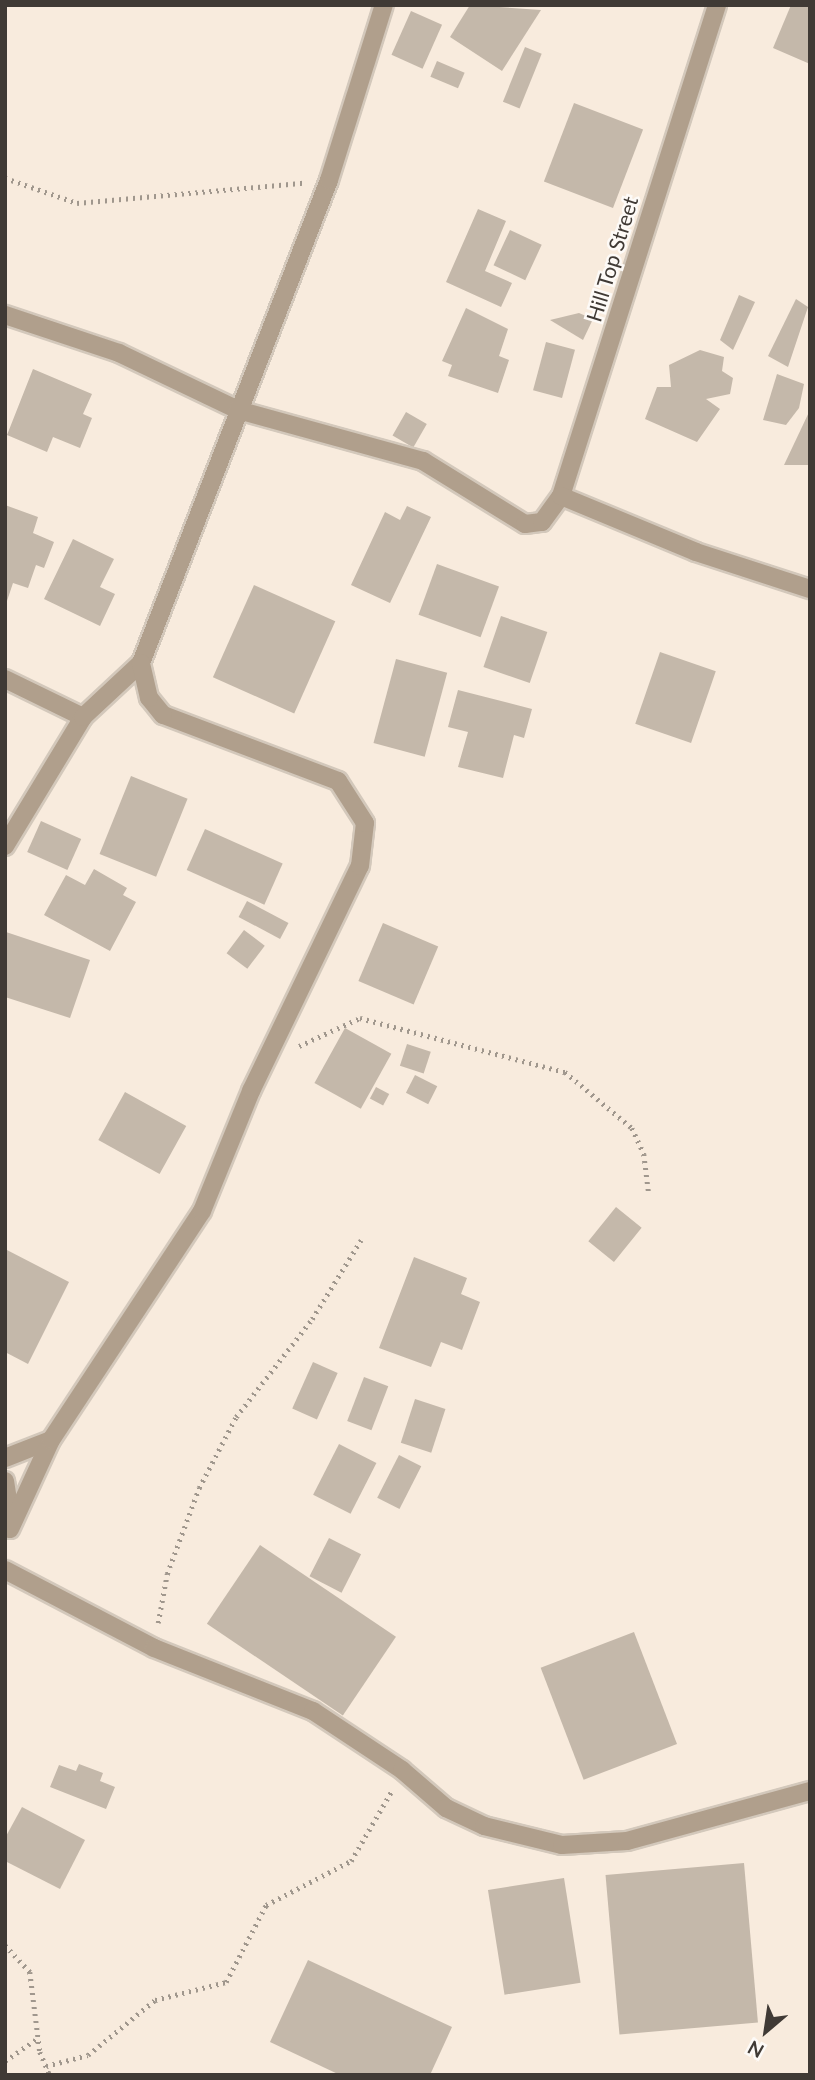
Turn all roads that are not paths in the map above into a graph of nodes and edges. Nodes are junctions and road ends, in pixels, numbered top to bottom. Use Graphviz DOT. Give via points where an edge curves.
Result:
graph roads {
  1 [pos="384,5"];
  2 [pos="717,5"];
  3 [pos="5,315"];
  4 [pos="238,410"];
  5 [pos="561,496"];
  6 [pos="810,589"];
  7 [pos="141,663"];
  8 [pos="5,679"];
  9 [pos="83,717"];
  10 [pos="5,846"];
  11 [pos="51,1440"];
  12 [pos="5,1458"];
  13 [pos="5,1481"];
  14 [pos="8,1533"];
  15 [pos="5,1570"];
  16 [pos="810,1791"];
  1 -- 4 [label="street" via="329,180"];
  2 -- 5 [label="street, Hill Top Street"];
  3 -- 4 [label="street" via="119,354"];
  4 -- 5 [label="street, Hill Top Street" via="423,461 525,524 542,522"];
  4 -- 7 [label="street"];
  5 -- 6 [label="street" via="696,552"];
  7 -- 9 [label="street"];
  7 -- 11 [label="street" via="149,698 163,715 338,781 365,824 347,903 271,1052 202,1211"];
  8 -- 9 [label="street"];
  9 -- 10 [label="street"];
  11 -- 12 [label="street"];
  11 -- 14 [label="street"];
  13 -- 14 [label="street"];
  15 -- 16 [label="street" via="153,1648 313,1711 402,1770 463,1819 562,1844 627,1841"];
}
